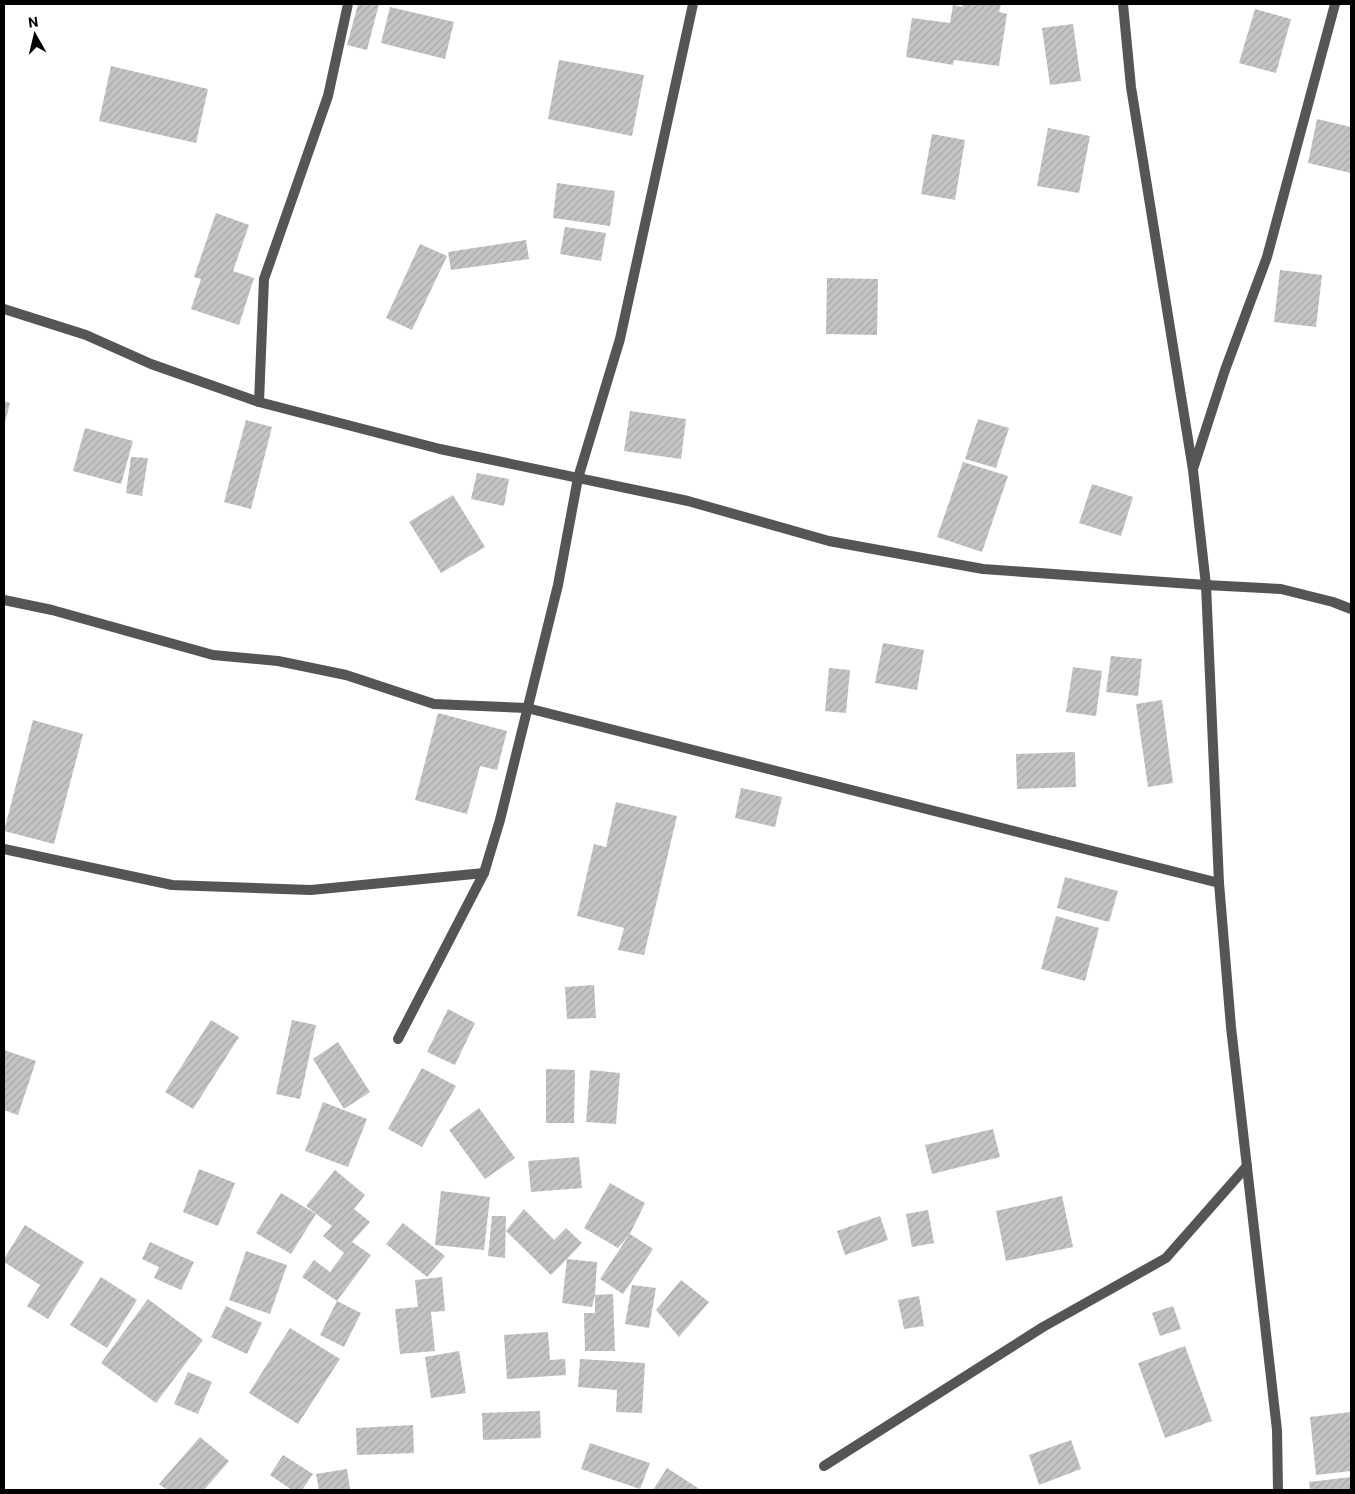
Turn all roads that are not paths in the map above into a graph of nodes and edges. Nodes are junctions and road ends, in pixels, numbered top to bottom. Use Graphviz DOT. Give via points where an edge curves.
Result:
graph roads {
  1 [pos="348,4"];
  2 [pos="693,4"];
  3 [pos="1123,4"];
  4 [pos="1336,4"];
  5 [pos="4,309"];
  6 [pos="259,402"];
  7 [pos="1193,470"];
  8 [pos="578,478"];
  9 [pos="1206,585"];
  10 [pos="4,600"];
  11 [pos="1351,609"];
  12 [pos="527,708"];
  13 [pos="4,849"];
  14 [pos="484,873"];
  15 [pos="1220,883"];
  16 [pos="398,1039"];
  17 [pos="1247,1166"];
  18 [pos="824,1466"];
  19 [pos="1278,1490"];
  1 -- 6 [label="street" via="328,96 264,280"];
  2 -- 8 [label="street" via="620,339"];
  3 -- 7 [label="street" via="1132,87"];
  4 -- 7 [label="street" via="1267,256"];
  5 -- 6 [label="street" via="86,335 151,364"];
  6 -- 8 [label="street" via="440,449"];
  7 -- 9 [label="street"];
  8 -- 9 [label="street" via="688,501 829,540 984,569"];
  8 -- 12 [label="street" via="558,585"];
  9 -- 11 [label="street" via="1281,589"];
  9 -- 15 [label="street"];
  10 -- 12 [label="street" via="52,610 213,655 278,661 346,675 434,704"];
  12 -- 14 [label="street"];
  12 -- 15 [label="street"];
  13 -- 14 [label="street" via="172,885 311,890"];
  14 -- 16 [label="street"];
  15 -- 17 [label="street" via="1231,1027"];
  17 -- 18 [label="street" via="1166,1258 1043,1327"];
  17 -- 19 [label="street" via="1277,1430"];
}
